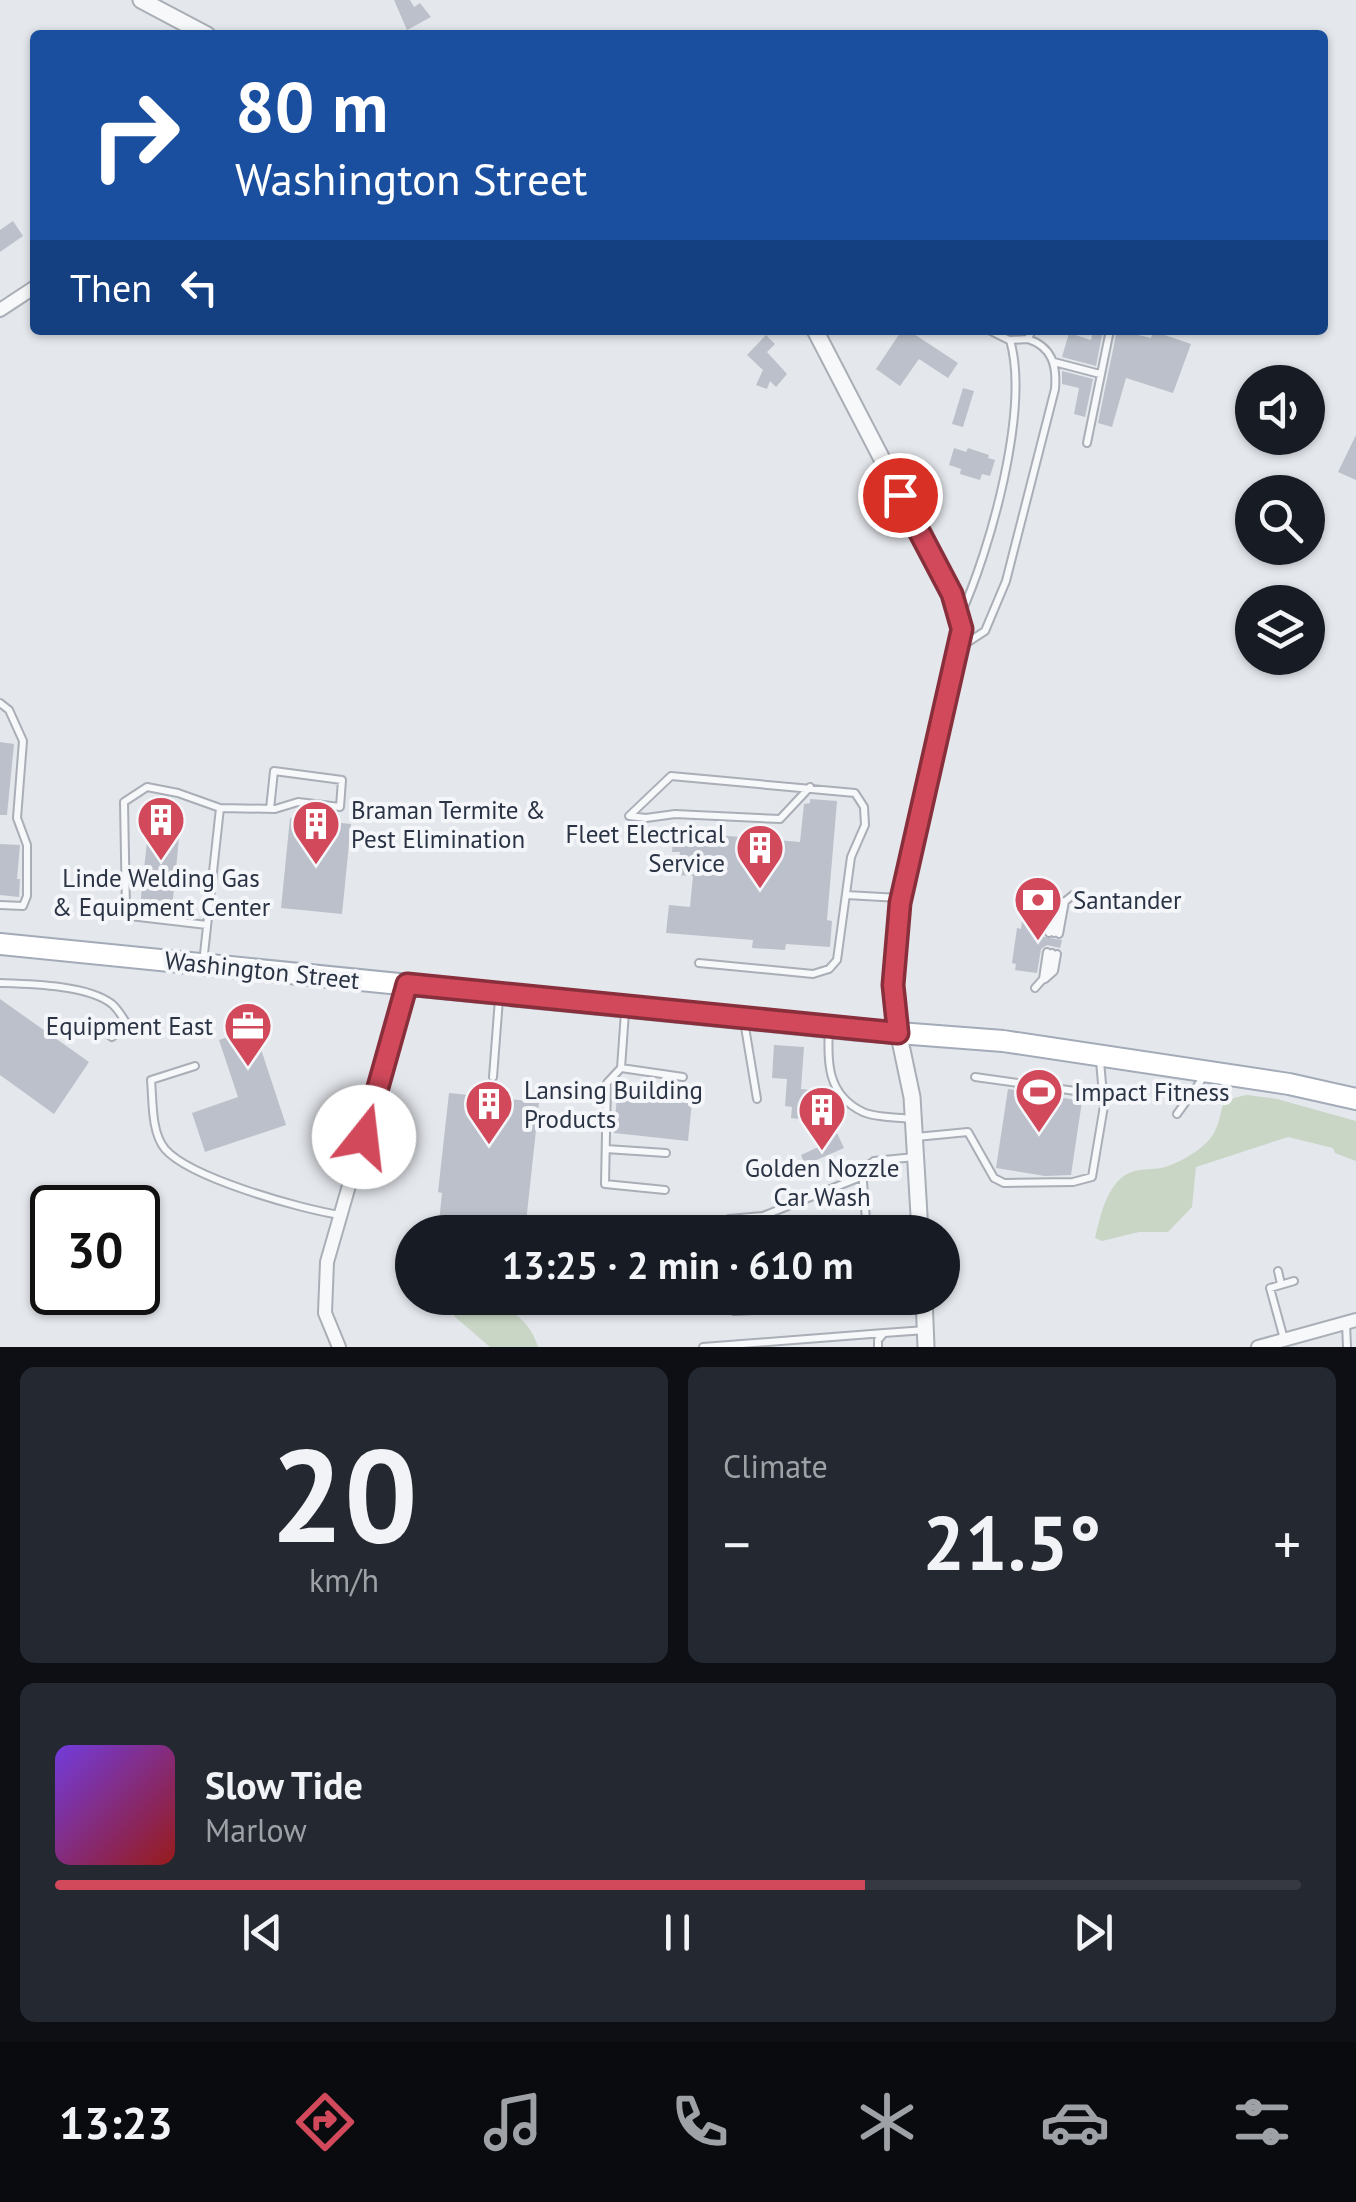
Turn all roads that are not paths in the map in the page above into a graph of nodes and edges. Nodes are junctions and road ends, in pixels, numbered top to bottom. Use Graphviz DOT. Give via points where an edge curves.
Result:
graph roads {
  1 [pos="141,0"];
  2 [pos="198,30"];
  3 [pos="30,290"];
  4 [pos="0,310"];
  5 [pos="818,335"];
  6 [pos="1000,335"];
  7 [pos="1030,335"];
  8 [pos="1109,335"];
  9 [pos="1028,339"];
  10 [pos="1010,340"];
  11 [pos="1054,362"];
  12 [pos="1100,374"];
  13 [pos="1087,443"];
  14 [pos="960,617"];
  15 [pos="960,648"];
  16 [pos="0,703"];
  17 [pos="810,788"];
  18 [pos="220,808"];
  19 [pos="270,809"];
  20 [pos="846,895"];
  21 [pos="902,898"];
  22 [pos="1067,898"];
  23 [pos="0,905"];
  24 [pos="207,925"];
  25 [pos="1054,933"];
  26 [pos="0,944"];
  27 [pos="1052,953"];
  28 [pos="203,964"];
  29 [pos="699,964"];
  30 [pos="0,982"];
  31 [pos="1040,983"];
  32 [pos="407,984"];
  33 [pos="500,992"];
  34 [pos="626,1006"];
  35 [pos="744,1018"];
  36 [pos="94,1024"];
  37 [pos="829,1027"];
  38 [pos="898,1033"];
  39 [pos="1099,1058"];
  40 [pos="195,1066"];
  41 [pos="621,1068"];
  42 [pos="1208,1071"];
  43 [pos="493,1077"];
  44 [pos="683,1077"];
  45 [pos="975,1078"];
  46 [pos="1104,1096"];
  47 [pos="756,1099"];
  48 [pos="1356,1099"];
  49 [pos="1177,1114"];
  50 [pos="913,1119"];
  51 [pos="914,1137"];
  52 [pos="606,1149"];
  53 [pos="666,1154"];
  54 [pos="916,1156"];
  55 [pos="863,1176"];
  56 [pos="664,1190"];
  57 [pos="341,1215"];
  58 [pos="766,1215"];
  59 [pos="866,1215"];
  60 [pos="919,1215"];
  61 [pos="1278,1271"];
  62 [pos="1294,1281"];
  63 [pos="1282,1284"];
  64 [pos="1351,1322"];
  65 [pos="884,1334"];
  66 [pos="926,1339"];
  67 [pos="1284,1340"];
  68 [pos="338,1347"];
  69 [pos="703,1347"];
  70 [pos="878,1347"];
  71 [pos="1258,1347"];
  72 [pos="1347,1347"];
  1 -- 2 [label="street"];
  3 -- 4 [label="street"];
  5 -- 14 [label="street"];
  6 -- 10 [label="lane"];
  7 -- 9 [label="lane"];
  8 -- 12 [label="lane"];
  9 -- 10 [label="lane"];
  9 -- 11 [label="lane"];
  10 -- 14 [label="lane" via="1016,389 1005,468"];
  11 -- 12 [label="lane"];
  11 -- 15 [label="lane" via="1056,389 1010,570 984,630"];
  12 -- 13 [label="lane"];
  14 -- 15 [label="street"];
  15 -- 21 [label="street"];
  16 -- 23 [label="lane" via="10,710 22,741 17,818 27,845 26,900"];
  17 -- 17 [label="lane" via="671,776 629,816 780,819"];
  17 -- 20 [label="lane" via="855,793 864,807"];
  18 -- 19 [label="lane"];
  18 -- 24 [label="lane"];
  18 -- 24 [label="lane" via="147,786 124,802 130,916"];
  19 -- 19 [label="lane" via="298,802 340,807 342,780 274,771"];
  20 -- 21 [label="lane"];
  20 -- 29 [label="lane" via="830,969 813,974"];
  21 -- 38 [label="street" via="893,985"];
  22 -- 25 [label="lane" via="1054,910"];
  24 -- 28 [label="lane"];
  26 -- 28 [label="main road, Washington Street"];
  27 -- 31 [label="lane"];
  28 -- 32 [label="main road, Washington Street"];
  30 -- 36 [label="lane" via="93,994 114,1005 127,1024 112,1037"];
  32 -- 33 [label="main road, Washington Street"];
  32 -- 57 [label="street"];
  33 -- 34 [label="main road, Washington Street"];
  33 -- 43 [label="lane"];
  34 -- 35 [label="main road, Washington Street"];
  34 -- 41 [label="lane"];
  35 -- 37 [label="main road, Washington Street"];
  35 -- 47 [label="lane"];
  37 -- 38 [label="main road, Washington Street"];
  37 -- 50 [label="lane" via="827,1068 839,1093 864,1113"];
  38 -- 39 [label="main road, Washington Street" via="1003,1041"];
  38 -- 50 [label="street"];
  39 -- 42 [label="main road, Washington Street"];
  39 -- 46 [label="lane"];
  40 -- 57 [label="lane" via="151,1080 162,1146 210,1175 304,1209"];
  41 -- 44 [label="lane"];
  41 -- 52 [label="lane" via="607,1083"];
  42 -- 48 [label="main road, Washington Street"];
  42 -- 49 [label="lane"];
  45 -- 46 [label="lane"];
  46 -- 51 [label="lane" via="1092,1177 1074,1182 1004,1183 994,1178 968,1132"];
  50 -- 51 [label="street"];
  51 -- 54 [label="street"];
  52 -- 53 [label="lane"];
  52 -- 56 [label="lane" via="605,1184"];
  54 -- 55 [label="lane" via="874,1161"];
  54 -- 60 [label="street"];
  55 -- 58 [label="lane"];
  55 -- 59 [label="lane"];
  57 -- 68 [label="street" via="324,1296"];
  61 -- 63 [label="lane"];
  62 -- 63 [label="lane"];
  63 -- 67 [label="lane" via="1270,1288"];
  64 -- 67 [label="street"];
  64 -- 72 [label="lane"];
  65 -- 66 [label="lane"];
  65 -- 69 [label="lane"];
  65 -- 70 [label="lane"];
  67 -- 71 [label="street"];
}
